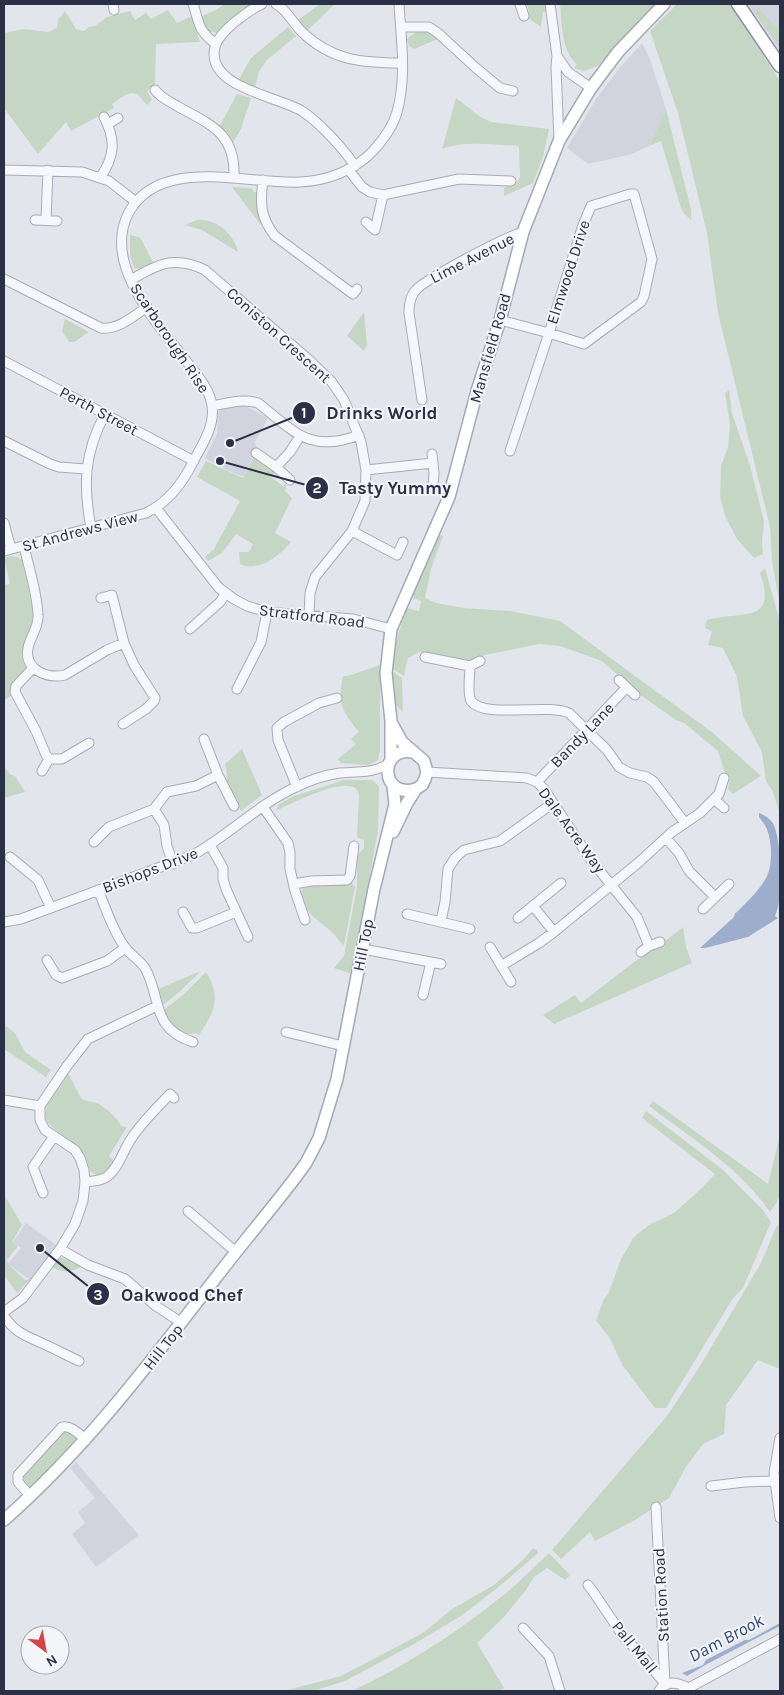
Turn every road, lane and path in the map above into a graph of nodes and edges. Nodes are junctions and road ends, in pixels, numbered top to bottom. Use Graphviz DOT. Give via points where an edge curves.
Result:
graph roads {
  1 [pos="193,4"];
  2 [pos="262,4"];
  3 [pos="276,4"];
  4 [pos="399,4"];
  5 [pos="520,4"];
  6 [pos="550,4"];
  7 [pos="664,4"];
  8 [pos="738,4"];
  9 [pos="524,16"];
  10 [pos="400,27"];
  11 [pos="216,44"];
  12 [pos="557,56"];
  13 [pos="402,63"];
  14 [pos="780,66"];
  15 [pos="591,88"];
  16 [pos="155,90"];
  17 [pos="513,91"];
  18 [pos="118,118"];
  19 [pos="559,141"];
  20 [pos="352,168"];
  21 [pos="4,170"];
  22 [pos="48,170"];
  23 [pos="100,178"];
  24 [pos="234,178"];
  25 [pos="263,180"];
  26 [pos="511,181"];
  27 [pos="383,195"];
  28 [pos="136,202"];
  29 [pos="35,220"];
  30 [pos="46,220"];
  31 [pos="57,221"];
  32 [pos="366,222"];
  33 [pos="523,232"];
  34 [pos="4,278"];
  35 [pos="131,280"];
  36 [pos="357,288"];
  37 [pos="147,307"];
  38 [pos="500,320"];
  39 [pos="549,333"];
  40 [pos="4,361"];
  41 [pos="422,400"];
  42 [pos="212,406"];
  43 [pos="104,414"];
  44 [pos="359,435"];
  45 [pos="300,436"];
  46 [pos="4,441"];
  47 [pos="510,451"];
  48 [pos="256,453"];
  49 [pos="194,461"];
  50 [pos="276,467"];
  51 [pos="86,469"];
  52 [pos="366,470"];
  53 [pos="290,480"];
  54 [pos="433,486"];
  55 [pos="156,508"];
  56 [pos="4,523"];
  57 [pos="91,528"];
  58 [pos="352,531"];
  59 [pos="403,542"];
  60 [pos="24,546"];
  61 [pos="7,550"];
  62 [pos="226,593"];
  63 [pos="101,598"];
  64 [pos="267,612"];
  65 [pos="310,616"];
  66 [pos="190,629"];
  67 [pos="391,629"];
  68 [pos="124,643"];
  69 [pos="425,656"];
  70 [pos="480,661"];
  71 [pos="470,666"];
  72 [pos="33,668"];
  73 [pos="619,680"];
  74 [pos="626,688"];
  75 [pos="237,689"];
  76 [pos="635,695"];
  77 [pos="337,698"];
  78 [pos="391,721"];
  79 [pos="123,724"];
  80 [pos="586,729"];
  81 [pos="204,739"];
  82 [pos="89,743"];
  83 [pos="413,752"];
  84 [pos="49,759"];
  85 [pos="390,762"];
  86 [pos="42,771"];
  87 [pos="370,772"];
  88 [pos="427,772"];
  89 [pos="218,775"];
  90 [pos="724,778"];
  91 [pos="537,782"];
  92 [pos="391,783"];
  93 [pos="297,787"];
  94 [pos="416,789"];
  95 [pos="715,800"];
  96 [pos="553,803"];
  97 [pos="234,806"];
  98 [pos="263,807"];
  99 [pos="724,808"];
  100 [pos="154,809"];
  101 [pos="685,823"];
  102 [pos="666,838"];
  103 [pos="94,842"];
  104 [pos="386,845"];
  105 [pos="210,846"];
  106 [pos="354,846"];
  107 [pos="10,857"];
  108 [pos="173,864"];
  109 [pos="562,883"];
  110 [pos="294,884"];
  111 [pos="729,884"];
  112 [pos="612,885"];
  113 [pos="98,890"];
  114 [pos="715,897"];
  115 [pos="533,906"];
  116 [pos="50,908"];
  117 [pos="703,909"];
  118 [pos="183,912"];
  119 [pos="236,912"];
  120 [pos="407,914"];
  121 [pos="518,918"];
  122 [pos="306,920"];
  123 [pos="441,921"];
  124 [pos="4,922"];
  125 [pos="470,929"];
  126 [pos="554,932"];
  127 [pos="248,937"];
  128 [pos="660,942"];
  129 [pos="649,946"];
  130 [pos="490,947"];
  131 [pos="125,948"];
  132 [pos="362,948"];
  133 [pos="641,952"];
  134 [pos="47,960"];
  135 [pos="431,962"];
  136 [pos="441,964"];
  137 [pos="501,966"];
  138 [pos="511,982"];
  139 [pos="423,995"];
  140 [pos="157,1006"];
  141 [pos="286,1032"];
  142 [pos="193,1042"];
  143 [pos="343,1046"];
  144 [pos="174,1093"];
  145 [pos="4,1100"];
  146 [pos="40,1106"];
  147 [pos="54,1136"];
  148 [pos="85,1182"];
  149 [pos="44,1193"];
  150 [pos="188,1211"];
  151 [pos="60,1249"];
  152 [pos="236,1252"];
  153 [pos="4,1314"];
  154 [pos="182,1323"];
  155 [pos="79,1361"];
  156 [pos="780,1438"];
  157 [pos="86,1440"];
  158 [pos="730,1472"];
  159 [pos="775,1482"];
  160 [pos="731,1483"];
  161 [pos="711,1486"];
  162 [pos="30,1496"];
  163 [pos="656,1507"];
  164 [pos="780,1518"];
  165 [pos="4,1520"];
  166 [pos="588,1585"];
  167 [pos="523,1628"];
  168 [pos="780,1639"];
  169 [pos="662,1688"];
  170 [pos="685,1689"];
  171 [pos="560,1691"];
  1 -- 11 [label="street" via="201,30"];
  2 -- 11 [label="street" via="238,20"];
  3 -- 13 [label="street" via="306,35 331,52 365,62"];
  4 -- 10 [label="street, Scarborough Rise"];
  5 -- 9 [label="street"];
  6 -- 12 [label="street"];
  7 -- 15 [label="main road, Mansfield Road" via="618,52"];
  8 -- 14 [label="highway"];
  10 -- 13 [label="street, Scarborough Rise"];
  10 -- 17 [label="street" via="429,27 500,88"];
  11 -- 20 [label="street" via="214,61 224,76 307,115 346,154"];
  12 -- 15 [label="street" via="568,72"];
  12 -- 19 [label="street"];
  13 -- 20 [label="street, Scarborough Rise" via="401,96 393,123 368,157"];
  15 -- 19 [label="main road, Mansfield Road"];
  16 -- 24 [label="street" via="163,98 219,130 231,149"];
  18 -- 23 [label="street" via="106,120 113,149"];
  19 -- 33 [label="main road, Mansfield Road"];
  20 -- 25 [label="street, Scarborough Rise" via="311,181"];
  20 -- 27 [label="street" via="362,187"];
  21 -- 22 [label="street"];
  22 -- 23 [label="street" via="82,172"];
  22 -- 30 [label="street"];
  23 -- 28 [label="street"];
  24 -- 25 [label="street, Scarborough Rise"];
  24 -- 28 [label="street, Scarborough Rise" via="194,177 171,181"];
  25 -- 36 [label="street" via="262,208 266,223 275,236 353,294"];
  26 -- 27 [label="street" via="500,184 459,180"];
  27 -- 32 [label="street" via="375,230"];
  28 -- 35 [label="street, Scarborough Rise" via="128,213 122,232 122,257"];
  29 -- 30 [label="street"];
  30 -- 31 [label="street"];
  33 -- 38 [label="main road, Mansfield Road"];
  33 -- 41 [label="street, Lime Avenue" via="428,280 414,292 409,313"];
  34 -- 37 [label="street" via="101,328 113,327"];
  35 -- 37 [label="street, Scarborough Rise"];
  35 -- 44 [label="street, Coniston Crescent" via="157,266 174,262 187,262 205,270 331,381 344,400"];
  37 -- 42 [label="street, Scarborough Rise" via="200,379"];
  38 -- 39 [label="street, Elmwood Drive"];
  38 -- 67 [label="main road, Mansfield Road" via="449,497"];
  39 -- 39 [label="street, Elmwood Drive" via="584,344 641,302 652,259 634,194 591,206"];
  39 -- 47 [label="street, Elmwood Drive"];
  40 -- 43 [label="street, Perth Street"];
  42 -- 45 [label="street" via="253,401"];
  42 -- 49 [label="street, Scarborough Rise" via="212,420"];
  43 -- 49 [label="street, Perth Street"];
  43 -- 51 [label="street"];
  44 -- 45 [label="street" via="324,441"];
  44 -- 52 [label="street, Coniston Crescent"];
  45 -- 50 [label="street"];
  46 -- 51 [label="street" via="50,464"];
  48 -- 50 [label="street"];
  49 -- 55 [label="street, Scarborough Rise" via="176,490"];
  50 -- 53 [label="street"];
  51 -- 57 [label="street" via="85,490"];
  52 -- 54 [label="street" via="432,459"];
  52 -- 58 [label="street, Coniston Crescent" via="364,501"];
  55 -- 57 [label="street, St Andrews View"];
  55 -- 62 [label="street, Stratford Road"];
  56 -- 61 [label="street"];
  57 -- 60 [label="street, St Andrews View"];
  58 -- 59 [label="street" via="397,555"];
  58 -- 65 [label="street, Coniston Crescent" via="315,577 310,593"];
  60 -- 61 [label="street, St Andrews View"];
  60 -- 72 [label="street" via="38,617 28,647"];
  62 -- 64 [label="street, Stratford Road" via="247,606"];
  62 -- 66 [label="street"];
  63 -- 68 [label="street" via="112,595"];
  64 -- 65 [label="street, Stratford Road"];
  64 -- 75 [label="street" via="261,642"];
  65 -- 67 [label="street, Stratford Road" via="352,619"];
  67 -- 78 [label="main road, Mansfield Road" via="386,665"];
  68 -- 72 [label="street" via="65,675 44,675"];
  68 -- 79 [label="street" via="154,701"];
  69 -- 71 [label="street"];
  70 -- 71 [label="street"];
  71 -- 80 [label="street" via="470,696 476,705 490,710 562,710"];
  72 -- 84 [label="street" via="16,686 15,692"];
  73 -- 74 [label="street, Bandy Lane"];
  74 -- 76 [label="street, Bandy Lane"];
  74 -- 80 [label="street, Bandy Lane"];
  77 -- 93 [label="street" via="327,700 313,712 284,722 277,728 278,740"];
  78 -- 83 [label="main road" via="402,742"];
  78 -- 85 [label="main road, Mansfield Road"];
  80 -- 91 [label="street, Bandy Lane"];
  80 -- 101 [label="street" via="619,767 654,782"];
  81 -- 89 [label="street"];
  82 -- 84 [label="street" via="62,759"];
  83 -- 85 [label="main road" via="399,753"];
  83 -- 88 [label="main road" via="424,761"];
  84 -- 86 [label="street"];
  85 -- 87 [label="street, Bishops Drive"];
  85 -- 92 [label="main road" via="387,773"];
  87 -- 92 [label="street, Bishops Drive"];
  87 -- 93 [label="street, Bishops Drive" via="328,776"];
  88 -- 91 [label="street, Dale Acre Way" via="527,778"];
  88 -- 94 [label="main road" via="426,779"];
  89 -- 97 [label="street"];
  89 -- 100 [label="street" via="196,786 167,792"];
  90 -- 95 [label="street"];
  91 -- 96 [label="street, Dale Acre Way"];
  92 -- 94 [label="main road" via="404,791"];
  92 -- 104 [label="main road" via="395,804"];
  93 -- 98 [label="street, Bishops Drive"];
  94 -- 104 [label="main road"];
  95 -- 99 [label="street"];
  95 -- 101 [label="street"];
  96 -- 112 [label="street, Dale Acre Way"];
  96 -- 123 [label="street" via="500,841 464,850 455,858 448,869"];
  98 -- 105 [label="street, Bishops Drive"];
  98 -- 110 [label="street" via="288,843"];
  100 -- 103 [label="street" via="109,827"];
  100 -- 108 [label="street" via="164,825"];
  101 -- 102 [label="street"];
  102 -- 112 [label="street"];
  102 -- 114 [label="street" via="689,871"];
  104 -- 132 [label="main road, Hill Top"];
  105 -- 108 [label="street, Bishops Drive"];
  105 -- 119 [label="street" via="223,868 223,879"];
  106 -- 110 [label="street" via="347,880"];
  107 -- 116 [label="street" via="38,880"];
  108 -- 113 [label="street, Bishops Drive"];
  109 -- 115 [label="street"];
  110 -- 122 [label="street"];
  111 -- 114 [label="street"];
  112 -- 126 [label="street"];
  112 -- 129 [label="street, Dale Acre Way" via="637,916"];
  113 -- 116 [label="street, Bishops Drive"];
  113 -- 131 [label="street"];
  114 -- 117 [label="street"];
  115 -- 121 [label="street"];
  115 -- 126 [label="street"];
  116 -- 124 [label="street, Bishops Drive"];
  118 -- 119 [label="street" via="189,925 197,928"];
  119 -- 127 [label="street"];
  120 -- 123 [label="street"];
  123 -- 125 [label="street"];
  126 -- 137 [label="street"];
  128 -- 129 [label="street"];
  129 -- 133 [label="street"];
  130 -- 137 [label="street"];
  131 -- 134 [label="street" via="107,961 62,978 56,975"];
  131 -- 140 [label="street" via="146,970"];
  132 -- 135 [label="street"];
  132 -- 143 [label="main road, Hill Top"];
  135 -- 136 [label="street"];
  135 -- 139 [label="street"];
  137 -- 138 [label="street"];
  140 -- 142 [label="street" via="171,1030"];
  140 -- 146 [label="street" via="88,1039"];
  141 -- 143 [label="street"];
  143 -- 152 [label="main road, Hill Top" via="327,1114 315,1147 295,1178"];
  144 -- 148 [label="street" via="138,1128 109,1176"];
  145 -- 146 [label="street"];
  146 -- 147 [label="street" via="42,1125"];
  147 -- 148 [label="street" via="78,1154"];
  147 -- 149 [label="street" via="33,1167"];
  148 -- 151 [label="street" via="78,1217"];
  150 -- 152 [label="street"];
  151 -- 153 [label="street" via="23,1298"];
  151 -- 154 [label="street" via="88,1265 125,1279"];
  152 -- 154 [label="main road, Hill Top"];
  153 -- 155 [label="street" via="10,1326 23,1336"];
  154 -- 157 [label="main road, Hill Top"];
  156 -- 159 [label="street"];
  157 -- 162 [label="main road, Hill Top"];
  157 -- 162 [label="street" via="71,1428 62,1427 18,1475 18,1482"];
  158 -- 160 [label="street"];
  159 -- 160 [label="street"];
  159 -- 164 [label="street"];
  160 -- 161 [label="street"];
  162 -- 165 [label="main road, Hill Top"];
  163 -- 169 [label="street, Station Road"];
  166 -- 169 [label="street, Pall Mall" via="623,1636 644,1658"];
  167 -- 171 [label="street" via="549,1656"];
  168 -- 170 [label="street"];
  169 -- 170 [label="street" via="674,1682"];
}
